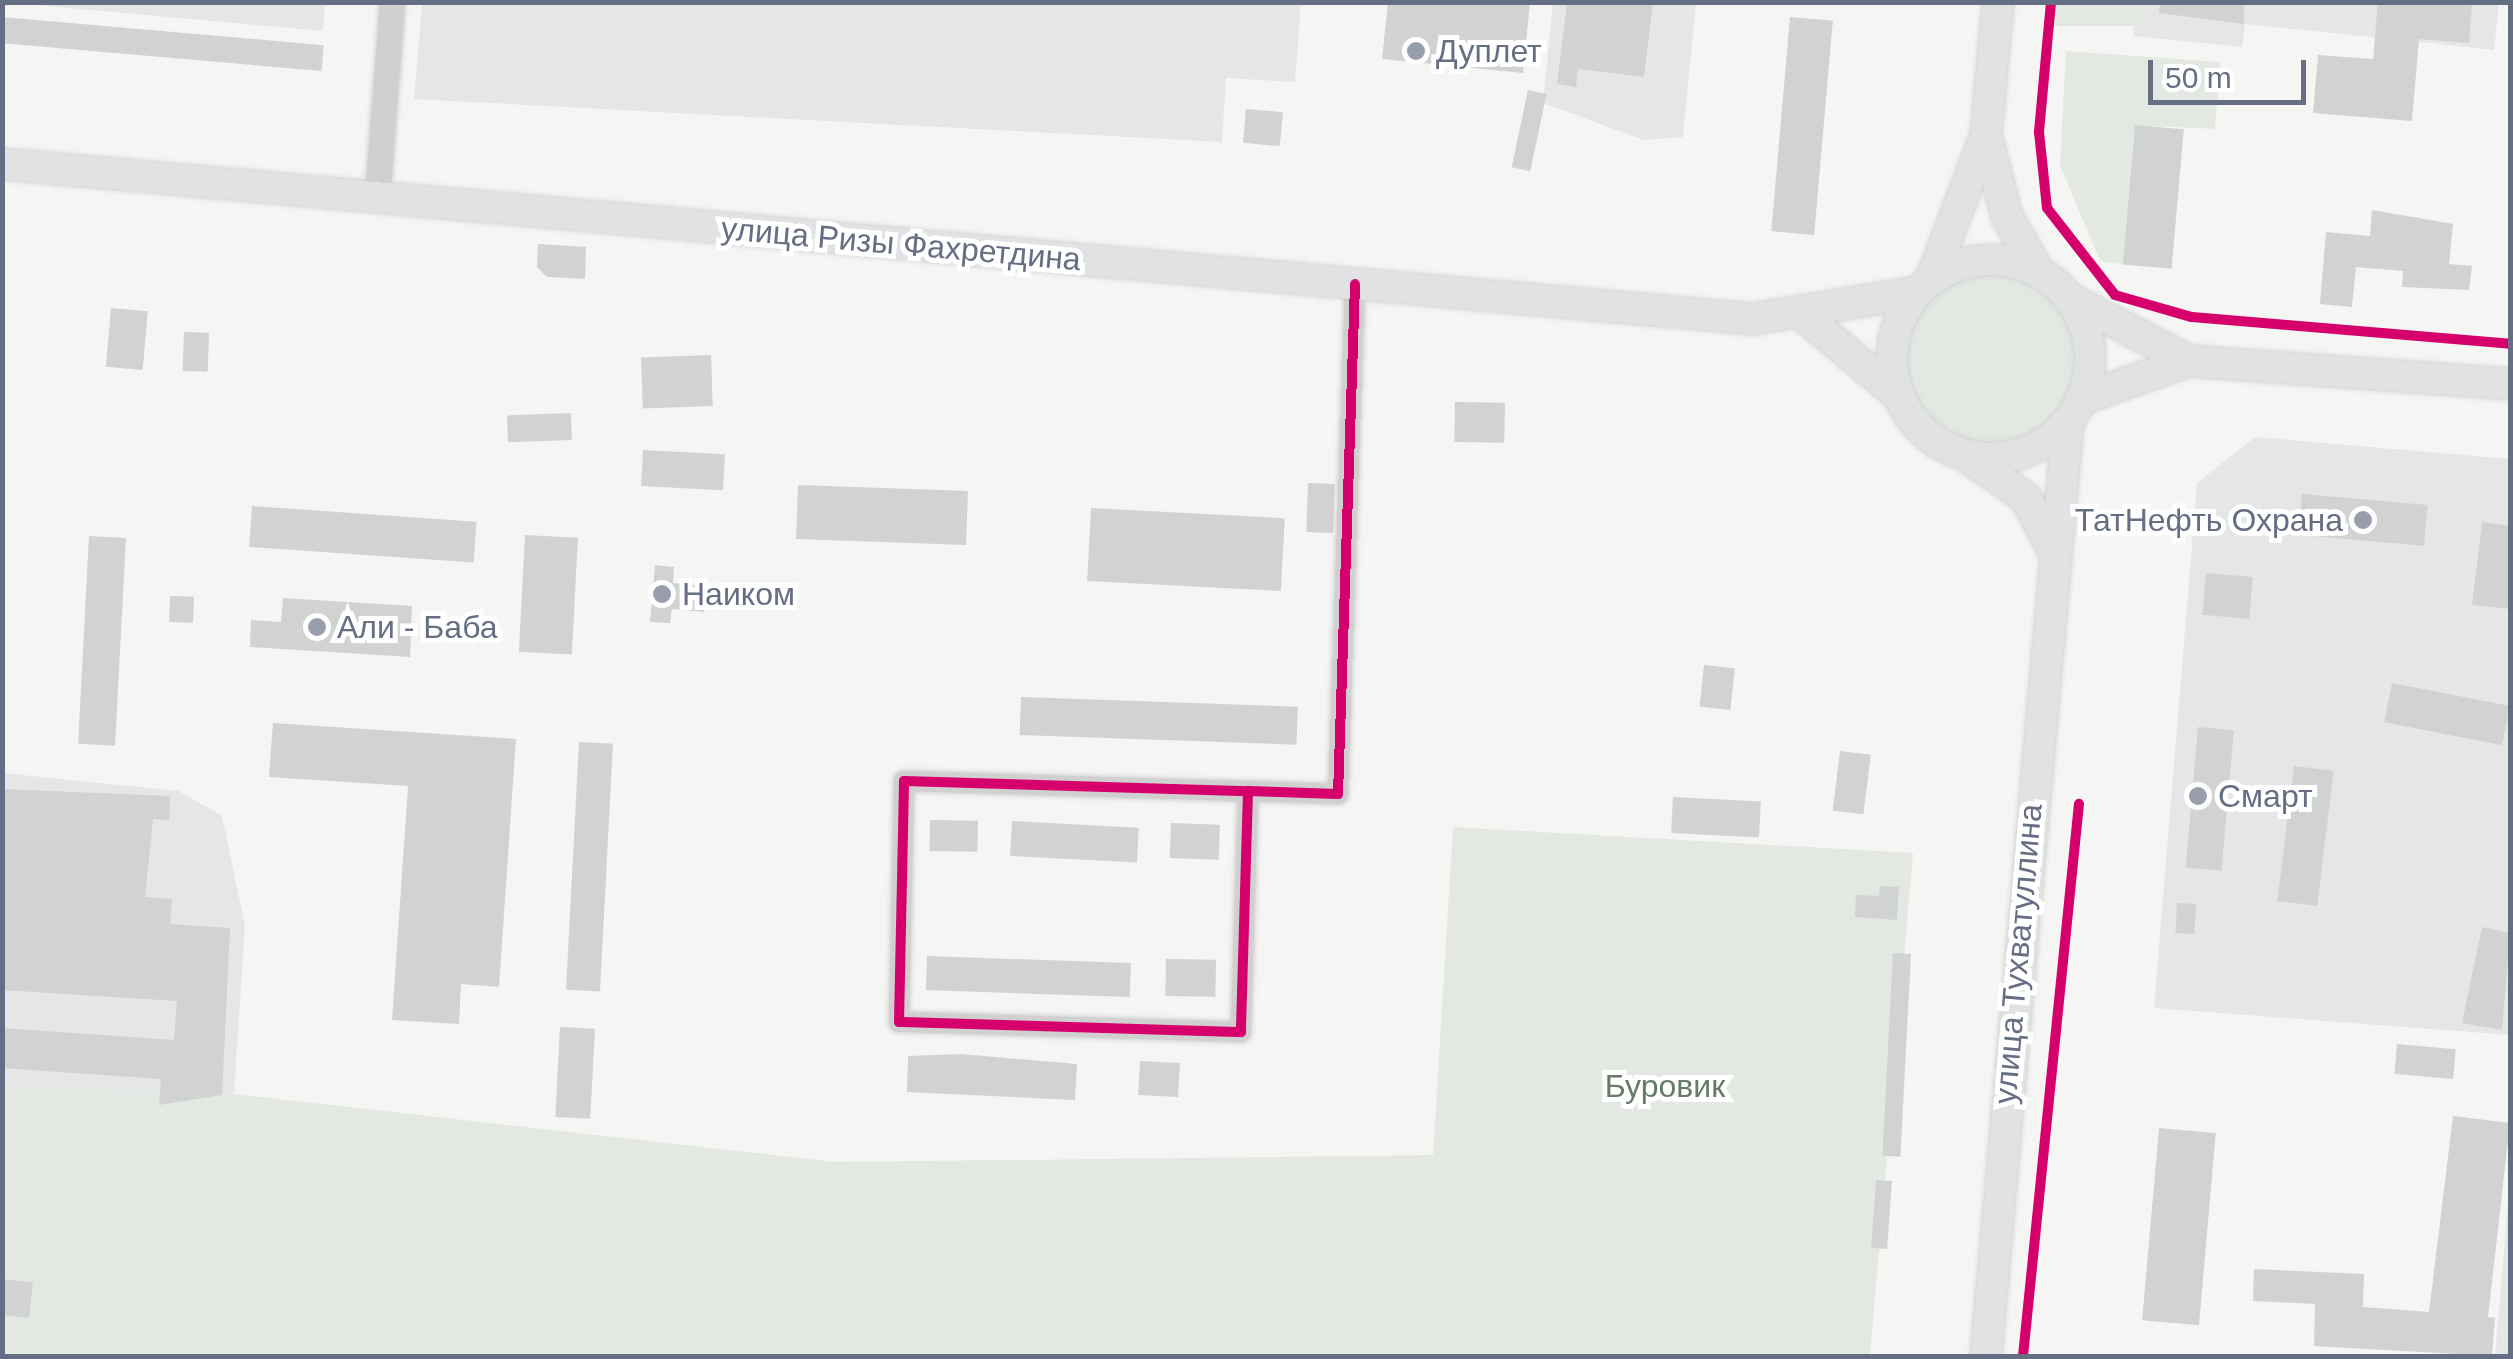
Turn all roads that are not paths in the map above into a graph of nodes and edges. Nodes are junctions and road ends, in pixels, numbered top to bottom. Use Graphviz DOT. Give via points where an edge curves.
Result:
graph roads {
  1 [pos="392,2"];
  2 [pos="1998,2"];
  3 [pos="1986,135"];
  4 [pos="2,164"];
  5 [pos="377,197"];
  6 [pos="2038,271"];
  7 [pos="1355,284"];
  8 [pos="1924,286"];
  9 [pos="2070,299"];
  10 [pos="1800,312"];
  11 [pos="2189,361"];
  12 [pos="2510,384"];
  13 [pos="1898,396"];
  14 [pos="2075,410"];
  15 [pos="1965,455"];
  16 [pos="2053,552"];
  17 [pos="1248,791"];
  18 [pos="1986,1356"];
  1 -- 5 [label="street"];
  2 -- 3 [label="main road"];
  3 -- 6 [label="main road" via="2007,217"];
  3 -- 8 [label="main road"];
  4 -- 5 [label="main road, улица Ризы Фахретдина"];
  5 -- 7 [label="main road, улица Ризы Фахретдина"];
  6 -- 8 [label="main road" via="1983,260"];
  6 -- 9 [label="main road"];
  7 -- 10 [label="main road, улица Ризы Фахретдина" via="1753,320"];
  7 -- 17 [label="street" via="1338,794"];
  8 -- 10 [label="main road, улица Ризы Фахретдина"];
  8 -- 13 [label="main road" via="1893,341"];
  9 -- 11 [label="main road"];
  9 -- 14 [label="main road" via="2089,347"];
  10 -- 13 [label="main road"];
  11 -- 12 [label="main road"];
  11 -- 14 [label="main road"];
  13 -- 15 [label="main road" via="1925,434"];
  14 -- 15 [label="main road" via="2011,456"];
  14 -- 16 [label="main road, улица Тухватуллина"];
  15 -- 16 [label="main road" via="2026,498"];
  16 -- 18 [label="main road, улица Тухватуллина"];
  17 -- 17 [label="street" via="1241,1032 898,1022 904,781"];
}
